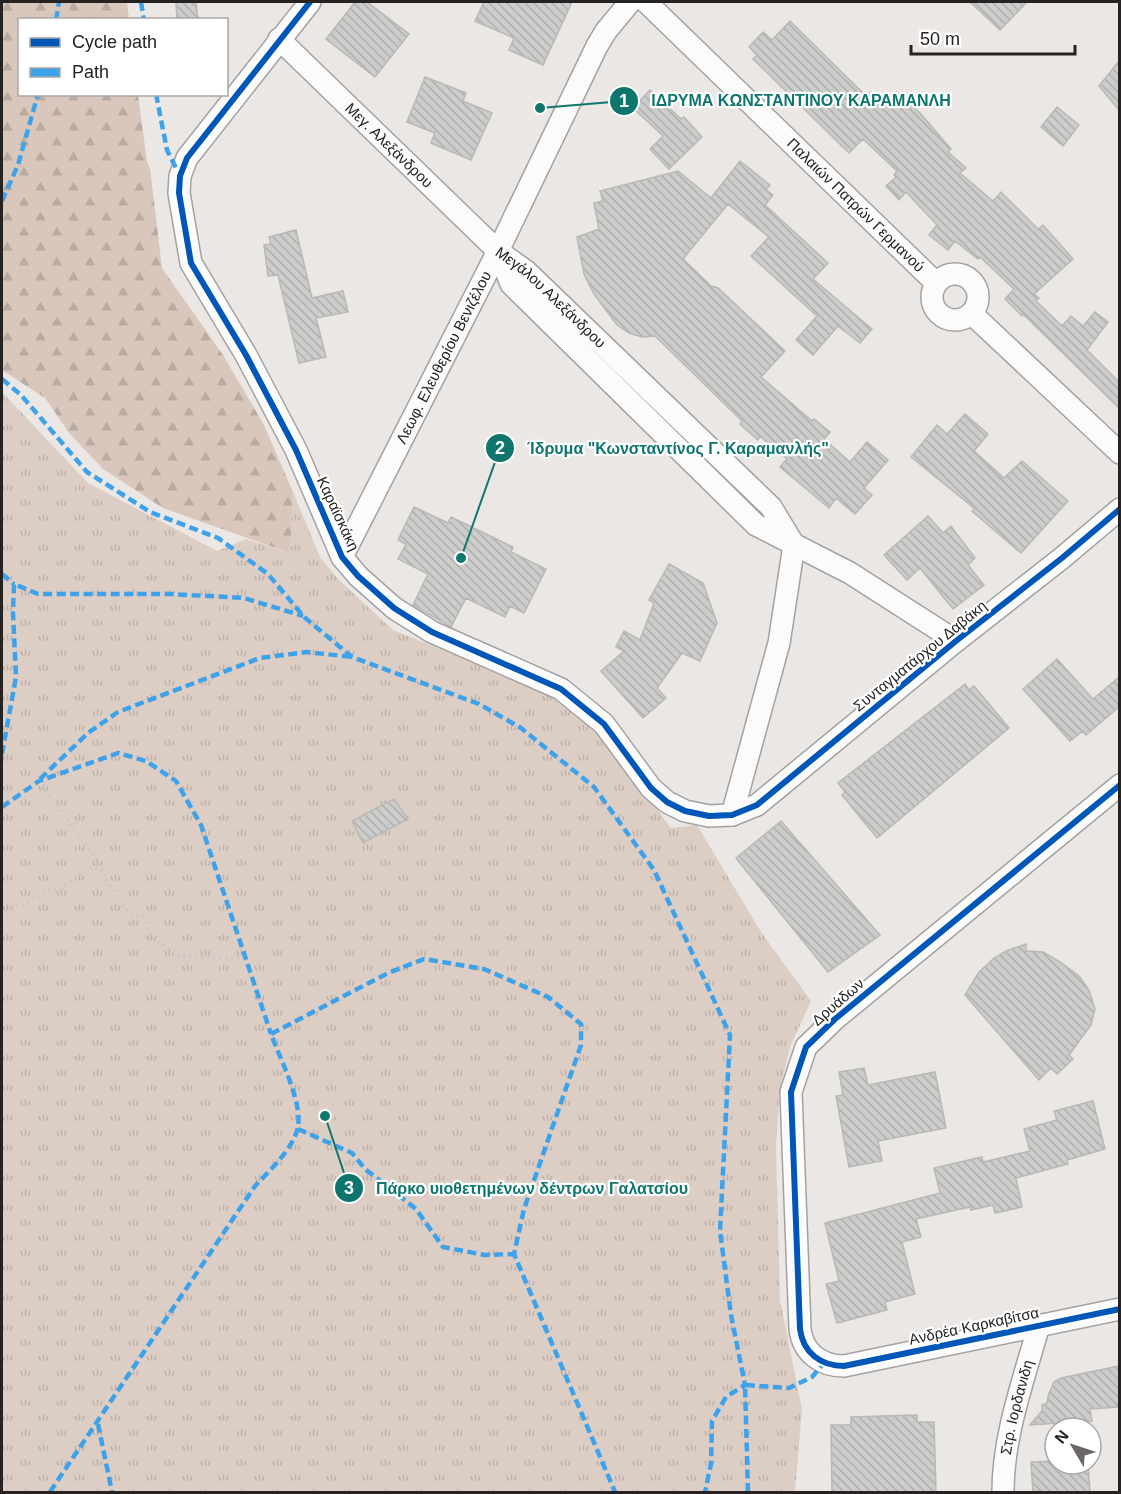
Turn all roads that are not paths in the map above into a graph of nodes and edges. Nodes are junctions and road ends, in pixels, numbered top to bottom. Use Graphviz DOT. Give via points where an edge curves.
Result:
graph roads {
  1 [pos="310,2"];
  2 [pos="630,2"];
  3 [pos="646,2"];
  4 [pos="279,39"];
  5 [pos="498,251"];
  6 [pos="936,283"];
  7 [pos="972,314"];
  8 [pos="1119,453"];
  9 [pos="1119,509"];
  10 [pos="794,545"];
  11 [pos="342,557"];
  12 [pos="956,641"];
  13 [pos="1119,785"];
  14 [pos="732,814"];
  15 [pos="1119,1309"];
  16 [pos="1039,1324"];
  17 [pos="833,1365"];
  18 [pos="1003,1492"];
  1 -- 4 [label="street"];
  2 -- 5 [label="street, Λεωφ. Ελευθερίου Βενιζέλου" via="597,46"];
  3 -- 6 [label="street, Παλαιών Πατρών Γερμανού"];
  4 -- 5 [label="street, Μεγ. Αλεξάνδρου"];
  4 -- 11 [label="street, Καραϊσκάκη" via="187,158 179,193 191,263 296,450"];
  5 -- 10 [label="street, Μεγάλου Αλεξάνδρου" via="526,271 771,507"];
  5 -- 11 [label="street, Λεωφ. Ελευθερίου Βενιζέλου"];
  6 -- 7 [label="street, Παλαιών Πατρών Γερμανού" via="932,298 937,312 950,320"];
  6 -- 7 [label="street, Παλαιών Πατρών Γερμανού" via="949,274 970,279 979,300"];
  7 -- 8 [label="street"];
  9 -- 12 [label="street, Συνταγματάρχου Δαβάκη"];
  10 -- 12 [label="street" via="850,573"];
  10 -- 14 [label="street" via="779,643"];
  11 -- 14 [label="street, Καραϊσκάκη" via="405,616 432,632 561,689 604,724 651,788 667,802 709,816"];
  12 -- 14 [label="street, Συνταγματάρχου Δαβάκη" via="757,805"];
  13 -- 17 [label="street, Δρυάδων" via="806,1047 791,1092 800,1329 809,1352"];
  15 -- 16 [label="street, Ανδρέα Καρκαβίτσα"];
  16 -- 17 [label="street, Ανδρέα Καρκαβίτσα" via="844,1366"];
  16 -- 18 [label="street, Στρ. Ιορδανιδη" via="1016,1404"];
}
